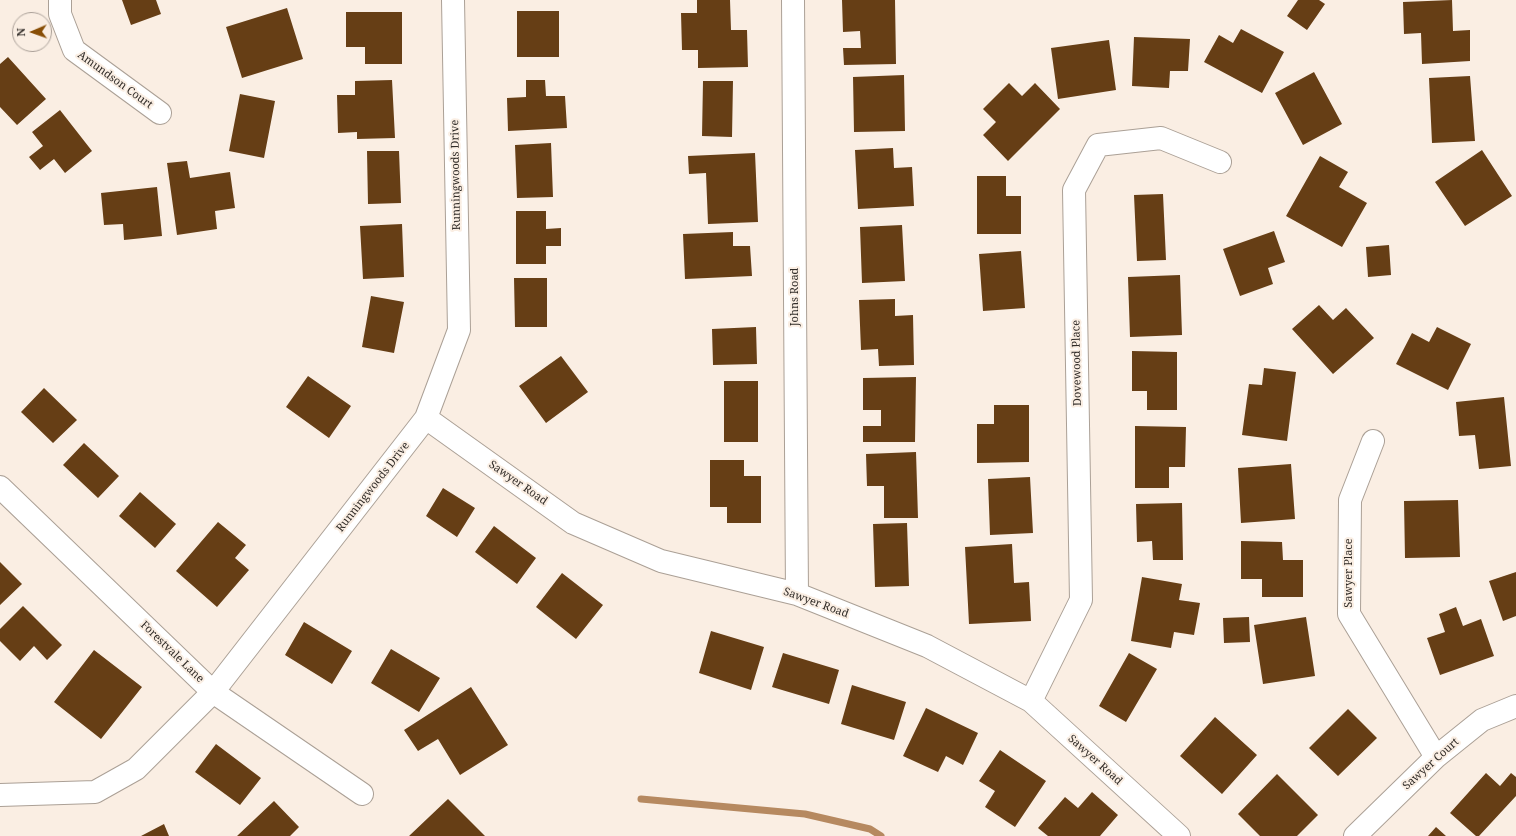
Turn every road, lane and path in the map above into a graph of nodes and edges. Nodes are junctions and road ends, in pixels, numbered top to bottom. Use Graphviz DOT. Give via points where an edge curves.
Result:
graph roads {
  1 [pos="60,0"];
  2 [pos="453,0"];
  3 [pos="793,0"];
  4 [pos="160,113"];
  5 [pos="1220,162"];
  6 [pos="426,418"];
  7 [pos="1373,442"];
  8 [pos="0,487"];
  9 [pos="797,594"];
  10 [pos="214,692"];
  11 [pos="1031,701"];
  12 [pos="1516,706"];
  13 [pos="1436,757"];
  14 [pos="362,794"];
  15 [pos="0,796"];
  16 [pos="1179,836"];
  17 [pos="1355,836"];
  1 -- 4 [label="street, Amundson Court" via="60,14 74,50"];
  2 -- 6 [label="street, Runningwoods Drive" via="459,330"];
  3 -- 9 [label="street, Johns Road"];
  5 -- 11 [label="street, Dovewood Place" via="1161,138 1098,145 1074,190 1081,600"];
  6 -- 9 [label="street, Sawyer Road" via="574,523 661,561"];
  6 -- 10 [label="street, Runningwoods Drive"];
  7 -- 13 [label="street, Sawyer Place" via="1350,500 1349,614"];
  8 -- 10 [label="street, Forestvale Lane"];
  9 -- 11 [label="street, Sawyer Road" via="927,646"];
  10 -- 14 [label="street, Forestvale Lane"];
  10 -- 15 [label="street, Runningwoods Drive" via="136,769 95,792"];
  11 -- 16 [label="street, Sawyer Road"];
  12 -- 13 [label="street, Sawyer Court" via="1482,720"];
  13 -- 17 [label="street, Sawyer Court"];
}
